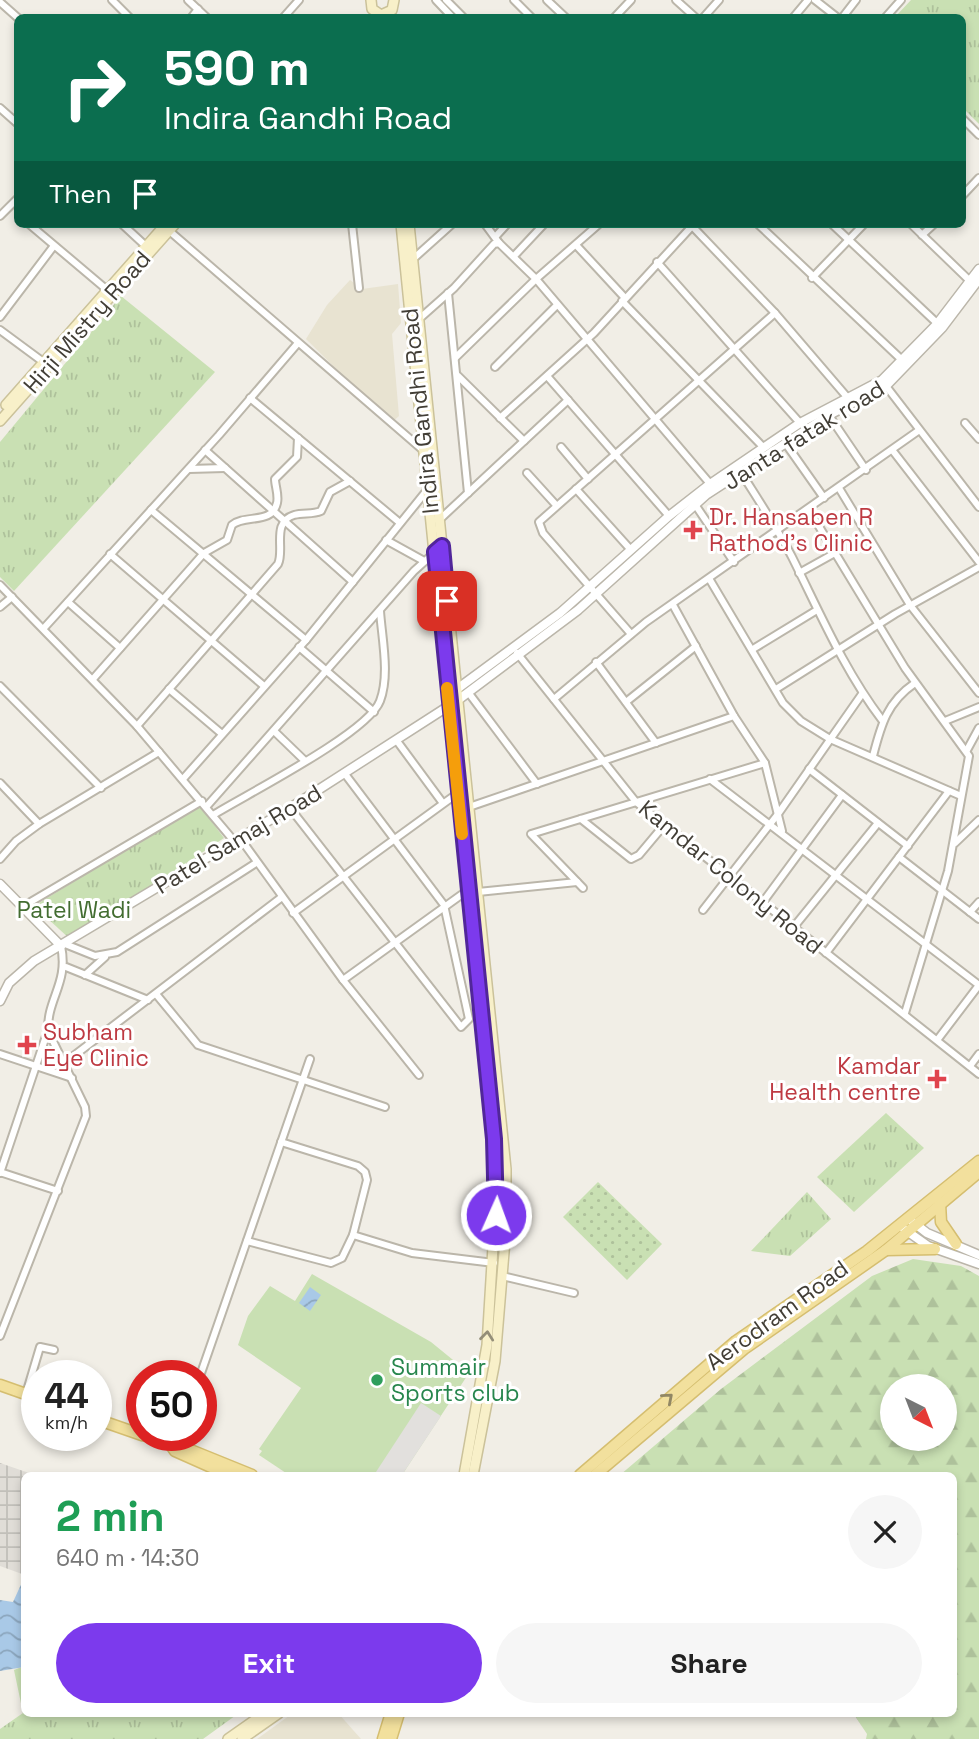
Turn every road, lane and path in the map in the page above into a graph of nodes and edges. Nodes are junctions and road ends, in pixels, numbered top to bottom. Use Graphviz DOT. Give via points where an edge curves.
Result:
graph roads {
  1 [pos="112,0"];
  2 [pos="188,0"];
  3 [pos="299,0"];
  4 [pos="436,0"];
  5 [pos="446,0"];
  6 [pos="514,0"];
  7 [pos="547,0"];
  8 [pos="631,0"];
  9 [pos="676,0"];
  10 [pos="719,0"];
  11 [pos="808,0"];
  12 [pos="814,0"];
  13 [pos="827,0"];
  14 [pos="856,0"];
  15 [pos="901,0"];
  16 [pos="0,2"];
  17 [pos="394,6"];
  18 [pos="822,6"];
  19 [pos="198,9"];
  20 [pos="376,12"];
  21 [pos="14,14"];
  22 [pos="126,14"];
  23 [pos="194,14"];
  24 [pos="203,14"];
  25 [pos="287,14"];
  26 [pos="449,14"];
  27 [pos="460,14"];
  28 [pos="528,14"];
  29 [pos="562,14"];
  30 [pos="618,14"];
  31 [pos="692,14"];
  32 [pos="707,14"];
  33 [pos="796,14"];
  34 [pos="834,14"];
  35 [pos="844,14"];
  36 [pos="889,14"];
  37 [pos="0,108"];
  38 [pos="14,120"];
  39 [pos="966,122"];
  40 [pos="979,135"];
  41 [pos="979,178"];
  42 [pos="966,192"];
  43 [pos="14,202"];
  44 [pos="10,206"];
  45 [pos="14,210"];
  46 [pos="0,215"];
  47 [pos="33,228"];
  48 [pos="126,228"];
  49 [pos="166,228"];
  50 [pos="170,228"];
  51 [pos="352,228"];
  52 [pos="401,228"];
  53 [pos="409,228"];
  54 [pos="448,228"];
  55 [pos="488,228"];
  56 [pos="505,228"];
  57 [pos="540,228"];
  58 [pos="594,228"];
  59 [pos="690,228"];
  60 [pos="696,228"];
  61 [pos="762,228"];
  62 [pos="837,228"];
  63 [pos="860,228"];
  64 [pos="915,228"];
  65 [pos="930,228"];
  66 [pos="922,235"];
  67 [pos="498,239"];
  68 [pos="849,239"];
  69 [pos="576,244"];
  70 [pos="53,247"];
  71 [pos="148,248"];
  72 [pos="515,255"];
  73 [pos="413,259"];
  74 [pos="657,262"];
  75 [pos="979,269"];
  76 [pos="812,278"];
  77 [pos="536,279"];
  78 [pos="975,282"];
  79 [pos="359,288"];
  80 [pos="106,289"];
  81 [pos="448,293"];
  82 [pos="623,300"];
  83 [pos="557,305"];
  84 [pos="775,313"];
  85 [pos="0,317"];
  86 [pos="419,319"];
  87 [pos="940,326"];
  88 [pos="0,330"];
  89 [pos="587,340"];
  90 [pos="298,343"];
  91 [pos="736,347"];
  92 [pos="455,358"];
  93 [pos="902,362"];
  94 [pos="45,364"];
  95 [pos="495,367"];
  96 [pos="457,375"];
  97 [pos="547,376"];
  98 [pos="697,381"];
  99 [pos="886,386"];
  100 [pos="847,397"];
  101 [pos="250,398"];
  102 [pos="568,400"];
  103 [pos="0,412"];
  104 [pos="827,412"];
  105 [pos="500,418"];
  106 [pos="656,419"];
  107 [pos="0,421"];
  108 [pos="800,424"];
  109 [pos="965,424"];
  110 [pos="918,431"];
  111 [pos="298,438"];
  112 [pos="979,439"];
  113 [pos="524,441"];
  114 [pos="786,444"];
  115 [pos="561,447"];
  116 [pos="764,448"];
  117 [pos="205,450"];
  118 [pos="428,451"];
  119 [pos="893,451"];
  120 [pos="615,453"];
  121 [pos="225,468"];
  122 [pos="188,469"];
  123 [pos="866,470"];
  124 [pos="527,473"];
  125 [pos="742,474"];
  126 [pos="588,479"];
  127 [pos="435,480"];
  128 [pos="350,481"];
  129 [pos="713,487"];
  130 [pos="839,488"];
  131 [pos="428,489"];
  132 [pos="576,489"];
  133 [pos="468,493"];
  134 [pos="824,498"];
  135 [pos="693,502"];
  136 [pos="978,502"];
  137 [pos="556,505"];
  138 [pos="151,510"];
  139 [pos="809,510"];
  140 [pos="273,511"];
  141 [pos="669,516"];
  142 [pos="439,520"];
  143 [pos="285,521"];
  144 [pos="400,523"];
  145 [pos="777,532"];
  146 [pos="386,540"];
  147 [pos="438,549"];
  148 [pos="631,550"];
  149 [pos="204,552"];
  150 [pos="835,553"];
  151 [pos="110,554"];
  152 [pos="425,561"];
  153 [pos="734,562"];
  154 [pos="979,564"];
  155 [pos="799,573"];
  156 [pos="710,580"];
  157 [pos="353,582"];
  158 [pos="0,585"];
  159 [pos="593,589"];
  160 [pos="253,593"];
  161 [pos="12,597"];
  162 [pos="161,601"];
  163 [pos="68,602"];
  164 [pos="673,605"];
  165 [pos="910,606"];
  166 [pos="0,607"];
  167 [pos="817,610"];
  168 [pos="380,611"];
  169 [pos="878,625"];
  170 [pos="44,628"];
  171 [pos="631,634"];
  172 [pos="306,640"];
  173 [pos="209,642"];
  174 [pos="696,646"];
  175 [pos="299,647"];
  176 [pos="120,648"];
  177 [pos="753,649"];
  178 [pos="838,650"];
  179 [pos="517,653"];
  180 [pos="596,662"];
  181 [pos="328,672"];
  182 [pos="93,679"];
  183 [pos="915,683"];
  184 [pos="0,686"];
  185 [pos="264,686"];
  186 [pos="169,689"];
  187 [pos="776,689"];
  188 [pos="468,692"];
  189 [pos="979,692"];
  190 [pos="862,694"];
  191 [pos="457,695"];
  192 [pos="554,699"];
  193 [pos="449,701"];
  194 [pos="626,702"];
  195 [pos="979,707"];
  196 [pos="374,712"];
  197 [pos="734,716"];
  198 [pos="882,720"];
  199 [pos="945,721"];
  200 [pos="137,726"];
  201 [pos="979,729"];
  202 [pos="274,731"];
  203 [pos="222,734"];
  204 [pos="830,739"];
  205 [pos="397,741"];
  206 [pos="656,743"];
  207 [pos="967,750"];
  208 [pos="159,752"];
  209 [pos="873,756"];
  210 [pos="304,760"];
  211 [pos="603,762"];
  212 [pos="765,763"];
  213 [pos="809,769"];
  214 [pos="345,774"];
  215 [pos="183,779"];
  216 [pos="710,779"];
  217 [pos="0,783"];
  218 [pos="537,784"];
  219 [pos="101,788"];
  220 [pos="949,792"];
  221 [pos="458,793"];
  222 [pos="842,795"];
  223 [pos="961,796"];
  224 [pos="442,802"];
  225 [pos="636,802"];
  226 [pos="205,804"];
  227 [pos="469,807"];
  228 [pos="290,808"];
  229 [pos="213,814"];
  230 [pos="778,814"];
  231 [pos="581,819"];
  232 [pos="979,820"];
  233 [pos="770,823"];
  234 [pos="878,823"];
  235 [pos="39,824"];
  236 [pos="665,824"];
  237 [pos="782,832"];
  238 [pos="392,838"];
  239 [pos="237,840"];
  240 [pos="955,844"];
  241 [pos="908,846"];
  242 [pos="803,848"];
  243 [pos="900,857"];
  244 [pos="0,859"];
  245 [pos="256,863"];
  246 [pos="837,874"];
  247 [pos="343,876"];
  248 [pos="729,876"];
  249 [pos="577,881"];
  250 [pos="0,884"];
  251 [pos="583,888"];
  252 [pos="473,891"];
  253 [pos="943,892"];
  254 [pos="282,897"];
  255 [pos="867,898"];
  256 [pos="763,902"];
  257 [pos="979,902"];
  258 [pos="444,905"];
  259 [pos="22,907"];
  260 [pos="703,910"];
  261 [pos="970,912"];
  262 [pos="293,913"];
  263 [pos="979,919"];
  264 [pos="793,928"];
  265 [pos="394,942"];
  266 [pos="63,945"];
  267 [pos="927,946"];
  268 [pos="826,953"];
  269 [pos="107,956"];
  270 [pos="66,967"];
  271 [pos="85,975"];
  272 [pos="343,980"];
  273 [pos="4,985"];
  274 [pos="979,985"];
  275 [pos="156,994"];
  276 [pos="148,1000"];
  277 [pos="0,1001"];
  278 [pos="905,1013"];
  279 [pos="48,1031"];
  280 [pos="938,1039"];
  281 [pos="0,1054"];
  282 [pos="979,1054"];
  283 [pos="310,1059"];
  284 [pos="63,1064"];
  285 [pos="34,1066"];
  286 [pos="970,1066"];
  287 [pos="979,1074"];
  288 [pos="419,1075"];
  289 [pos="72,1078"];
  290 [pos="302,1080"];
  291 [pos="385,1107"];
  292 [pos="281,1142"];
  293 [pos="979,1161"];
  294 [pos="979,1172"];
  295 [pos="0,1173"];
  296 [pos="58,1191"];
  297 [pos="940,1203"];
  298 [pos="908,1225"];
  299 [pos="353,1235"];
  300 [pos="247,1241"];
  301 [pos="957,1244"];
  302 [pos="935,1249"];
  303 [pos="886,1250"];
  304 [pos="979,1255"];
  305 [pos="494,1263"];
  306 [pos="979,1264"];
  307 [pos="502,1276"];
  308 [pos="574,1293"];
  309 [pos="4,1314"];
  310 [pos="0,1336"];
  311 [pos="54,1350"];
  312 [pos="36,1360"];
  313 [pos="206,1360"];
  314 [pos="0,1385"];
  315 [pos="21,1392"];
  316 [pos="175,1451"];
  317 [pos="198,1451"];
  318 [pos="222,1472"];
  319 [pos="245,1472"];
  320 [pos="465,1472"];
  321 [pos="474,1472"];
  322 [pos="583,1472"];
  323 [pos="599,1472"];
  324 [pos="259,1717"];
  325 [pos="273,1717"];
  326 [pos="390,1717"];
  327 [pos="398,1717"];
  328 [pos="228,1739"];
  329 [pos="242,1739"];
  330 [pos="383,1739"];
  331 [pos="391,1739"];
  1 -- 22 [label="street"];
  2 -- 19 [label="street"];
  3 -- 25 [label="street"];
  4 -- 26 [label="street"];
  5 -- 27 [label="street"];
  6 -- 28 [label="street"];
  7 -- 29 [label="street"];
  8 -- 30 [label="street"];
  9 -- 31 [label="street"];
  10 -- 32 [label="street"];
  11 -- 33 [label="street"];
  12 -- 18 [label="street"];
  13 -- 18 [label="street"];
  14 -- 35 [label="street"];
  15 -- 36 [label="street"];
  16 -- 21 [label="street"];
  17 -- 20 [label="main road"];
  18 -- 34 [label="street"];
  19 -- 23 [label="street"];
  19 -- 24 [label="street"];
  37 -- 38 [label="street"];
  39 -- 40 [label="street"];
  41 -- 42 [label="street"];
  43 -- 44 [label="street"];
  44 -- 45 [label="street"];
  44 -- 46 [label="street"];
  47 -- 70 [label="street"];
  48 -- 71 [label="street"];
  49 -- 71 [label="main road, Hirji Mistry Road"];
  50 -- 90 [label="street"];
  51 -- 79 [label="street"];
  52 -- 118 [label="main road, Indira Gandhi Road"];
  53 -- 73 [label="main road, Indira Gandhi Road"];
  54 -- 73 [label="street"];
  55 -- 67 [label="street"];
  56 -- 67 [label="street"];
  57 -- 72 [label="street"];
  58 -- 69 [label="street"];
  59 -- 74 [label="street"];
  60 -- 84 [label="street"];
  61 -- 76 [label="street"];
  62 -- 68 [label="street"];
  63 -- 68 [label="street"];
  64 -- 66 [label="street"];
  65 -- 66 [label="street"];
  66 -- 78 [label="street"];
  67 -- 72 [label="street"];
  67 -- 81 [label="street"];
  68 -- 76 [label="street"];
  68 -- 87 [label="street"];
  69 -- 77 [label="street"];
  69 -- 82 [label="street"];
  70 -- 80 [label="street"];
  70 -- 85 [label="street"];
  71 -- 80 [label="main road, Hirji Mistry Road"];
  71 -- 94 [label="main road, Hirji Mistry Road"];
  72 -- 77 [label="street"];
  73 -- 86 [label="main road, Indira Gandhi Road"];
  74 -- 82 [label="street"];
  74 -- 91 [label="street"];
  75 -- 78 [label="street, Janta fatak road"];
  76 -- 93 [label="street"];
  77 -- 83 [label="street"];
  77 -- 92 [label="street"];
  78 -- 87 [label="street, Janta fatak road"];
  80 -- 94 [label="main road, Hirji Mistry Road"];
  81 -- 86 [label="street"];
  81 -- 92 [label="street"];
  82 -- 89 [label="street"];
  82 -- 98 [label="street"];
  83 -- 89 [label="street"];
  83 -- 95 [label="street"];
  84 -- 91 [label="street"];
  84 -- 100 [label="street"];
  86 -- 118 [label="main road, Indira Gandhi Road"];
  87 -- 93 [label="street"];
  87 -- 99 [label="street, Janta fatak road"];
  88 -- 94 [label="street"];
  89 -- 97 [label="street"];
  89 -- 106 [label="street"];
  90 -- 101 [label="street"];
  90 -- 118 [label="street"];
  91 -- 98 [label="street"];
  91 -- 108 [label="street"];
  92 -- 96 [label="street"];
  93 -- 100 [label="street" via="871,387"];
  94 -- 103 [label="main road, Hirji Mistry Road"];
  94 -- 107 [label="main road, Hirji Mistry Road"];
  96 -- 105 [label="street"];
  96 -- 133 [label="street"];
  97 -- 102 [label="street"];
  97 -- 105 [label="street"];
  98 -- 106 [label="street"];
  98 -- 116 [label="street"];
  99 -- 104 [label="street, Janta fatak road"];
  99 -- 110 [label="street"];
  100 -- 104 [label="street"];
  101 -- 111 [label="street"];
  101 -- 117 [label="street"];
  102 -- 113 [label="street"];
  102 -- 120 [label="street"];
  104 -- 108 [label="street"];
  104 -- 114 [label="street, Janta fatak road"];
  104 -- 123 [label="street"];
  105 -- 113 [label="street"];
  106 -- 120 [label="street"];
  106 -- 129 [label="street"];
  108 -- 116 [label="street"];
  109 -- 112 [label="street"];
  110 -- 119 [label="street"];
  110 -- 136 [label="street"];
  111 -- 128 [label="street"];
  111 -- 140 [label="street" via="297,457 275,479"];
  113 -- 133 [label="street"];
  114 -- 125 [label="street, Janta fatak road"];
  114 -- 134 [label="street"];
  115 -- 126 [label="street"];
  116 -- 129 [label="street"];
  117 -- 121 [label="street"];
  117 -- 122 [label="street"];
  118 -- 127 [label="main road, Indira Gandhi Road"];
  118 -- 131 [label="main road, Indira Gandhi Road"];
  119 -- 123 [label="street"];
  119 -- 154 [label="street"];
  120 -- 126 [label="street"];
  120 -- 141 [label="street"];
  121 -- 122 [label="street"];
  121 -- 140 [label="street"];
  122 -- 138 [label="street"];
  123 -- 130 [label="street"];
  124 -- 137 [label="street"];
  125 -- 129 [label="street, Janta fatak road"];
  125 -- 145 [label="street"];
  126 -- 132 [label="street"];
  127 -- 131 [label="main road"];
  127 -- 142 [label="main road, Indira Gandhi Road"];
  128 -- 143 [label="street" via="330,492 321,511 292,515"];
  128 -- 144 [label="street"];
  129 -- 135 [label="street, Janta fatak road"];
  130 -- 134 [label="street"];
  130 -- 165 [label="street"];
  131 -- 144 [label="street"];
  131 -- 147 [label="main road, Indira Gandhi Road"];
  132 -- 137 [label="street"];
  132 -- 148 [label="street"];
  133 -- 142 [label="street"];
  134 -- 139 [label="street"];
  135 -- 141 [label="street"];
  135 -- 153 [label="street"];
  135 -- 159 [label="street, Janta fatak road"];
  137 -- 159 [label="street" via="542,516 539,528"];
  138 -- 149 [label="street"];
  138 -- 151 [label="street"];
  139 -- 145 [label="street"];
  139 -- 150 [label="street"];
  140 -- 143 [label="street"];
  140 -- 149 [label="street" via="263,518 237,521 227,540"];
  141 -- 148 [label="street"];
  142 -- 147 [label="main road, Indira Gandhi Road"];
  143 -- 157 [label="street"];
  143 -- 160 [label="street" via="279,539 280,560"];
  144 -- 146 [label="street"];
  145 -- 153 [label="street"];
  145 -- 155 [label="street"];
  146 -- 152 [label="street"];
  146 -- 157 [label="street"];
  147 -- 152 [label="street"];
  147 -- 191 [label="main road, Indira Gandhi Road"];
  147 -- 193 [label="main road, Indira Gandhi Road"];
  148 -- 159 [label="street"];
  149 -- 160 [label="street"];
  149 -- 162 [label="street"];
  150 -- 155 [label="street"];
  150 -- 169 [label="street"];
  151 -- 162 [label="street"];
  151 -- 163 [label="street"];
  152 -- 168 [label="street"];
  153 -- 156 [label="street"];
  154 -- 165 [label="street"];
  155 -- 167 [label="street"];
  156 -- 164 [label="street"];
  156 -- 177 [label="street"];
  157 -- 172 [label="street"];
  158 -- 161 [label="street"];
  159 -- 171 [label="street"];
  159 -- 179 [label="street, Janta fatak road"];
  160 -- 172 [label="street"];
  160 -- 173 [label="street"];
  161 -- 166 [label="street"];
  161 -- 170 [label="street"];
  162 -- 173 [label="street"];
  162 -- 176 [label="street"];
  163 -- 170 [label="street"];
  163 -- 176 [label="street"];
  164 -- 171 [label="street"];
  164 -- 174 [label="street"];
  165 -- 169 [label="street"];
  165 -- 189 [label="street"];
  167 -- 177 [label="street"];
  167 -- 178 [label="street"];
  168 -- 181 [label="street"];
  168 -- 196 [label="street" via="384,680"];
  169 -- 178 [label="street"];
  169 -- 183 [label="street"];
  170 -- 182 [label="street"];
  171 -- 180 [label="street"];
  172 -- 175 [label="street"];
  173 -- 185 [label="street"];
  173 -- 186 [label="street"];
  174 -- 194 [label="street"];
  174 -- 197 [label="street"];
  175 -- 181 [label="street"];
  175 -- 185 [label="street"];
  176 -- 182 [label="street"];
  177 -- 187 [label="street"];
  178 -- 187 [label="street"];
  178 -- 190 [label="street"];
  179 -- 188 [label="street, Janta fatak road"];
  179 -- 191 [label="street"];
  179 -- 192 [label="street, Kamdar Colony Road"];
  180 -- 192 [label="street"];
  180 -- 194 [label="street"];
  181 -- 196 [label="street"];
  181 -- 202 [label="street"];
  182 -- 200 [label="street"];
  183 -- 198 [label="street" via="898,696"];
  183 -- 199 [label="street"];
  184 -- 219 [label="street"];
  185 -- 203 [label="street"];
  186 -- 200 [label="street"];
  186 -- 203 [label="street"];
  187 -- 204 [label="street" via="791,712"];
  188 -- 191 [label="street, Janta fatak road"];
  188 -- 218 [label="street"];
  190 -- 198 [label="street"];
  190 -- 204 [label="street"];
  191 -- 193 [label="street, Patel Samaj Road"];
  191 -- 227 [label="main road, Indira Gandhi Road"];
  192 -- 211 [label="street, Kamdar Colony Road"];
  193 -- 205 [label="street, Patel Samaj Road"];
  193 -- 221 [label="main road, Indira Gandhi Road"];
  194 -- 206 [label="street"];
  195 -- 199 [label="street"];
  196 -- 210 [label="street" via="363,724"];
  197 -- 206 [label="street"];
  197 -- 212 [label="street"];
  198 -- 209 [label="street"];
  199 -- 207 [label="street"];
  200 -- 208 [label="street"];
  201 -- 207 [label="street"];
  202 -- 210 [label="street"];
  202 -- 226 [label="street"];
  203 -- 215 [label="street"];
  204 -- 209 [label="street"];
  204 -- 213 [label="street"];
  205 -- 214 [label="street, Patel Samaj Road"];
  205 -- 224 [label="street"];
  206 -- 211 [label="street"];
  207 -- 223 [label="street" via="969,765"];
  208 -- 215 [label="street"];
  208 -- 219 [label="street"];
  209 -- 220 [label="street"];
  210 -- 229 [label="street"];
  211 -- 218 [label="street"];
  211 -- 225 [label="street, Kamdar Colony Road"];
  212 -- 216 [label="street"];
  212 -- 230 [label="street"];
  213 -- 222 [label="street"];
  213 -- 230 [label="street"];
  214 -- 228 [label="street, Patel Samaj Road"];
  214 -- 238 [label="street"];
  215 -- 226 [label="street"];
  216 -- 225 [label="street"];
  216 -- 233 [label="street"];
  217 -- 235 [label="street"];
  218 -- 227 [label="street"];
  219 -- 235 [label="street"];
  220 -- 223 [label="street"];
  220 -- 241 [label="street"];
  221 -- 224 [label="street"];
  221 -- 252 [label="main road, Indira Gandhi Road"];
  222 -- 234 [label="street"];
  222 -- 242 [label="street"];
  223 -- 240 [label="street"];
  224 -- 238 [label="street"];
  225 -- 231 [label="street"];
  225 -- 236 [label="street, Kamdar Colony Road"];
  226 -- 229 [label="street"];
  226 -- 259 [label="street"];
  227 -- 252 [label="main road, Indira Gandhi Road"];
  228 -- 239 [label="street, Patel Samaj Road"];
  228 -- 247 [label="street"];
  229 -- 239 [label="street"];
  230 -- 233 [label="street"];
  230 -- 237 [label="street"];
  231 -- 236 [label="street" via="631,859"];
  231 -- 249 [label="street" via="531,834"];
  232 -- 240 [label="street"];
  233 -- 237 [label="street"];
  233 -- 248 [label="street"];
  234 -- 241 [label="street"];
  234 -- 246 [label="street"];
  235 -- 244 [label="street"];
  236 -- 248 [label="street, Kamdar Colony Road"];
  237 -- 242 [label="street"];
  238 -- 247 [label="street"];
  238 -- 258 [label="street"];
  239 -- 245 [label="street"];
  239 -- 266 [label="street, Patel Samaj Road"];
  240 -- 253 [label="street"];
  241 -- 243 [label="street"];
  242 -- 246 [label="street"];
  242 -- 256 [label="street"];
  243 -- 253 [label="street"];
  243 -- 255 [label="street"];
  245 -- 254 [label="street"];
  245 -- 269 [label="street"];
  246 -- 255 [label="street"];
  246 -- 264 [label="street"];
  247 -- 262 [label="street"];
  247 -- 265 [label="street"];
  248 -- 256 [label="street, Kamdar Colony Road"];
  248 -- 260 [label="street"];
  249 -- 251 [label="street"];
  249 -- 252 [label="street"];
  250 -- 259 [label="street"];
  252 -- 258 [label="street"];
  252 -- 305 [label="main road, Indira Gandhi Road" via="497,1171"];
  252 -- 307 [label="main road, Indira Gandhi Road" via="506,1169"];
  253 -- 261 [label="street"];
  253 -- 267 [label="street"];
  254 -- 262 [label="street"];
  254 -- 275 [label="street"];
  255 -- 267 [label="street"];
  255 -- 268 [label="street"];
  256 -- 264 [label="street, Kamdar Colony Road"];
  257 -- 261 [label="street"];
  258 -- 265 [label="street"];
  258 -- 265 [label="street" via="469,1018 463,1026"];
  259 -- 266 [label="street"];
  261 -- 263 [label="street"];
  262 -- 272 [label="street"];
  264 -- 268 [label="street, Kamdar Colony Road"];
  265 -- 272 [label="street"];
  266 -- 269 [label="street"];
  266 -- 270 [label="street"];
  266 -- 273 [label="street, Patel Samaj Road"];
  267 -- 274 [label="street"];
  267 -- 278 [label="street"];
  268 -- 278 [label="street, Kamdar Colony Road"];
  269 -- 271 [label="street"];
  270 -- 271 [label="street"];
  270 -- 279 [label="street"];
  271 -- 276 [label="street"];
  272 -- 288 [label="street"];
  273 -- 277 [label="street, Patel Samaj Road"];
  274 -- 280 [label="street"];
  275 -- 276 [label="street"];
  275 -- 290 [label="street" via="198,1045"];
  276 -- 284 [label="street"];
  278 -- 280 [label="street, Kamdar Colony Road"];
  279 -- 284 [label="street"];
  279 -- 285 [label="street"];
  280 -- 286 [label="street, Kamdar Colony Road"];
  281 -- 285 [label="street"];
  282 -- 286 [label="street"];
  283 -- 290 [label="street"];
  284 -- 289 [label="street"];
  285 -- 289 [label="street"];
  285 -- 295 [label="street"];
  286 -- 287 [label="street, Kamdar Colony Road"];
  289 -- 296 [label="street" via="86,1116"];
  290 -- 291 [label="street"];
  290 -- 292 [label="street"];
  292 -- 299 [label="street" via="366,1172"];
  292 -- 300 [label="street"];
  293 -- 298 [label="main road, Aerodram Road"];
  294 -- 297 [label="main road, Aerodram Road"];
  295 -- 296 [label="street"];
  296 -- 309 [label="street"];
  297 -- 298 [label="main road, Aerodram Road"];
  297 -- 301 [label="main road" via="941,1222"];
  298 -- 301 [label="street"];
  298 -- 302 [label="street"];
  298 -- 303 [label="main road, Aerodram Road"];
  322 -- 298 [label="main road, Aerodram Road, one-way" via="736,1341"];
  299 -- 300 [label="street" via="342,1258 331,1263"];
  299 -- 305 [label="street" via="412,1253"];
  300 -- 313 [label="street"];
  301 -- 304 [label="street"];
  302 -- 303 [label="main road"];
  302 -- 306 [label="street"];
  303 -- 323 [label="main road, Aerodram Road" via="744,1349"];
  320 -- 305 [label="main road, Indira Gandhi Road, one-way" via="481,1387"];
  307 -- 308 [label="street"];
  307 -- 321 [label="main road, Indira Gandhi Road" via="495,1361"];
  309 -- 310 [label="street"];
  311 -- 312 [label="street" via="40,1346"];
  314 -- 315 [label="main road"];
  316 -- 318 [label="main road"];
  317 -- 319 [label="main road"];
  324 -- 328 [label="main road"];
  325 -- 329 [label="main road"];
  326 -- 330 [label="main road"];
  327 -- 331 [label="main road"];
}
